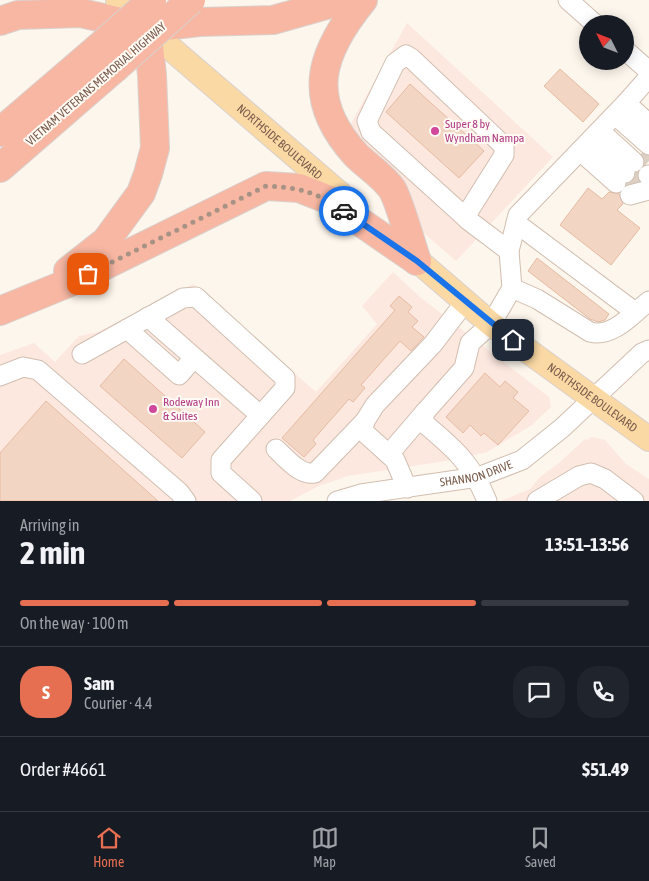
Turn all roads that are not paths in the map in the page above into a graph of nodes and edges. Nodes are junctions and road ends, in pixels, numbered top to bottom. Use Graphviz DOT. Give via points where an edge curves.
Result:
graph roads {
  1 [pos="118,0"];
  2 [pos="145,0"];
  3 [pos="152,0"];
  4 [pos="192,0"];
  5 [pos="333,0"];
  6 [pos="363,0"];
  7 [pos="568,0"];
  8 [pos="585,15"];
  9 [pos="0,21"];
  10 [pos="146,28"];
  11 [pos="634,58"];
  12 [pos="106,59"];
  13 [pos="649,71"];
  14 [pos="649,77"];
  15 [pos="649,124"];
  16 [pos="603,127"];
  17 [pos="0,132"];
  18 [pos="0,168"];
  19 [pos="639,175"];
  20 [pos="465,218"];
  21 [pos="516,223"];
  22 [pos="509,251"];
  23 [pos="417,261"];
  24 [pos="512,288"];
  25 [pos="465,302"];
  26 [pos="642,306"];
  27 [pos="0,310"];
  28 [pos="148,317"];
  29 [pos="491,324"];
  30 [pos="127,329"];
  31 [pos="649,350"];
  32 [pos="82,354"];
  33 [pos="194,358"];
  34 [pos="0,376"];
  35 [pos="595,398"];
  36 [pos="425,412"];
  37 [pos="260,416"];
  38 [pos="365,421"];
  39 [pos="649,439"];
  40 [pos="276,449"];
  41 [pos="389,454"];
  42 [pos="478,477"];
  43 [pos="413,492"];
  44 [pos="186,501"];
  45 [pos="252,501"];
  46 [pos="337,501"];
  47 [pos="487,501"];
  48 [pos="539,501"];
  49 [pos="634,501"];
  1 -- 10 [label="main road, NORTHSIDE BOULEVARD"];
  2 -- 10 [label="highway"];
  3 -- 12 [label="highway, VIETNAM VETERANS MEMORIAL HIGHWAY, bridge"];
  4 -- 12 [label="highway, VIETNAM VETERANS MEMORIAL HIGHWAY, bridge"];
  5 -- 10 [label="highway" via="326,5 273,20 198,22"];
  6 -- 23 [label="highway" via="335,41 323,70 324,103 339,133 392,190"];
  7 -- 8 [label="street"];
  9 -- 10 [label="highway" via="18,15 81,13"];
  10 -- 23 [label="main road, NORTHSIDE BOULEVARD"];
  10 -- 27 [label="highway" via="155,148 141,193 106,241 55,281"];
  11 -- 13 [label="street"];
  12 -- 17 [label="highway, VIETNAM VETERANS MEMORIAL HIGHWAY"];
  12 -- 18 [label="highway, VIETNAM VETERANS MEMORIAL HIGHWAY"];
  14 -- 16 [label="street"];
  15 -- 16 [label="street"];
  16 -- 19 [label="street"];
  16 -- 19 [label="street"];
  16 -- 21 [label="street" via="518,215"];
  20 -- 20 [label="street" via="371,132 367,121 395,63 406,55 504,146 504,155"];
  20 -- 22 [label="street"];
  21 -- 22 [label="street"];
  21 -- 26 [label="street"];
  22 -- 24 [label="street"];
  23 -- 25 [label="main road, NORTHSIDE BOULEVARD"];
  23 -- 27 [label="highway" via="327,199 299,188 266,186 73,281"];
  24 -- 26 [label="street" via="537,299 590,332 600,334 612,331"];
  24 -- 29 [label="street"];
  25 -- 29 [label="main road, NORTHSIDE BOULEVARD"];
  25 -- 38 [label="street" via="433,344 375,405"];
  28 -- 30 [label="street"];
  28 -- 33 [label="street"];
  28 -- 37 [label="street" via="188,296 203,303 285,378 284,388"];
  29 -- 35 [label="main road, NORTHSIDE BOULEVARD"];
  29 -- 36 [label="street" via="470,343 464,368"];
  30 -- 32 [label="street"];
  30 -- 33 [label="street" via="179,375"];
  31 -- 35 [label="street, SHANNON DRIVE" via="642,352"];
  33 -- 37 [label="street"];
  34 -- 44 [label="street" via="23,367 38,370"];
  35 -- 39 [label="main road, NORTHSIDE BOULEVARD"];
  35 -- 42 [label="street, SHANNON DRIVE" via="522,460"];
  36 -- 41 [label="street"];
  36 -- 42 [label="street" via="425,424 452,446"];
  37 -- 45 [label="street" via="220,465 221,474"];
  38 -- 40 [label="street" via="315,473 302,471"];
  38 -- 41 [label="street" via="365,433"];
  41 -- 43 [label="street"];
  42 -- 43 [label="street, SHANNON DRIVE"];
  42 -- 47 [label="street"];
  43 -- 46 [label="street, SHANNON DRIVE" via="361,494"];
  48 -- 49 [label="street" via="579,476 591,473 605,479"];
}
